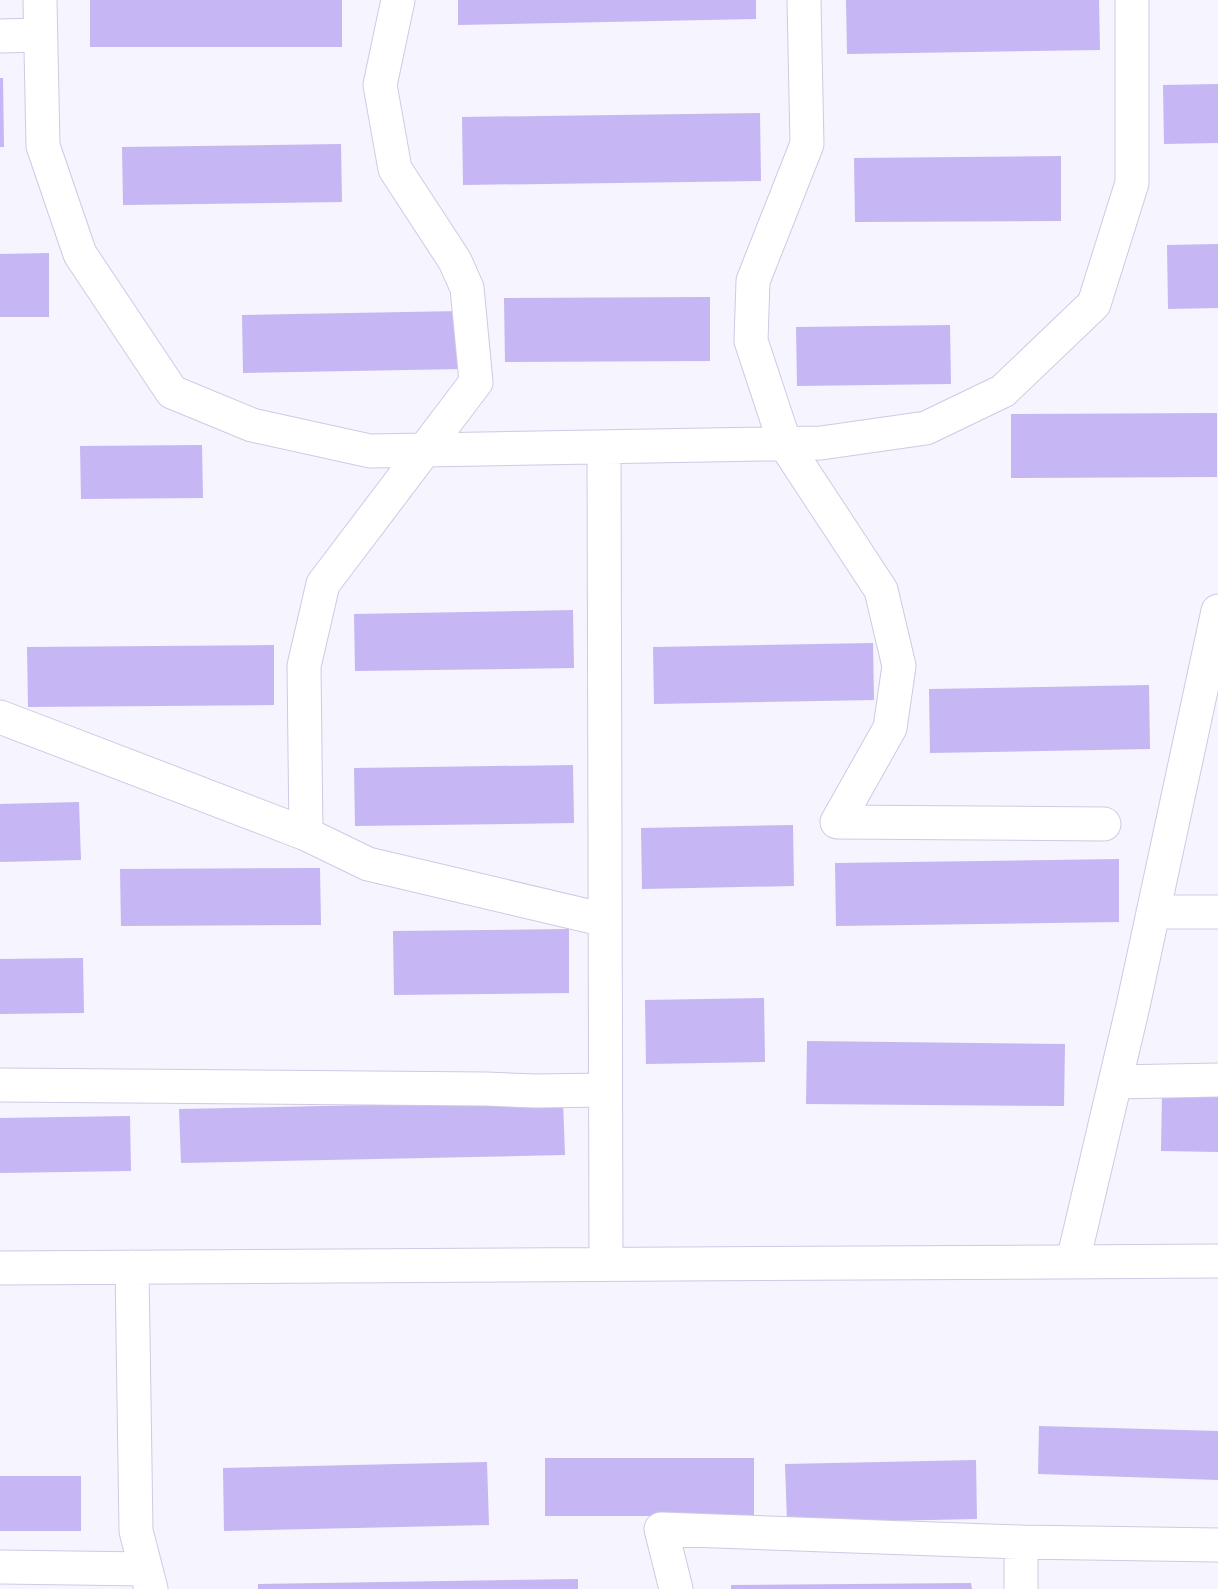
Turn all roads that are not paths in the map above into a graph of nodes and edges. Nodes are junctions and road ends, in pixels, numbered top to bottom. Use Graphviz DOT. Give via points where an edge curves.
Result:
graph roads {
  1 [pos="39,0"];
  2 [pos="398,0"];
  3 [pos="804,0"];
  4 [pos="1132,0"];
  5 [pos="40,35"];
  6 [pos="0,36"];
  7 [pos="785,444"];
  8 [pos="604,447"];
  9 [pos="425,450"];
  10 [pos="1218,611"];
  11 [pos="0,717"];
  12 [pos="1104,824"];
  13 [pos="306,834"];
  14 [pos="1153,912"];
  15 [pos="1218,912"];
  16 [pos="605,920"];
  17 [pos="1218,1080"];
  18 [pos="1115,1082"];
  19 [pos="0,1085"];
  20 [pos="605,1090"];
  21 [pos="1218,1260"];
  22 [pos="1073,1262"];
  23 [pos="606,1264"];
  24 [pos="132,1267"];
  25 [pos="0,1268"];
  26 [pos="1021,1542"];
  27 [pos="1218,1545"];
  28 [pos="0,1567"];
  29 [pos="148,1579"];
  30 [pos="676,1589"];
  31 [pos="1021,1589"];
  1 -- 5 [label="street"];
  2 -- 9 [label="street" via="381,85 395,169 455,261 467,288 476,382"];
  3 -- 7 [label="street" via="807,144 753,281 752,341"];
  4 -- 7 [label="street" via="1132,183 1094,304 1003,391 926,429"];
  5 -- 6 [label="street"];
  5 -- 9 [label="street" via="43,146 80,254 172,392 252,425 370,450"];
  7 -- 8 [label="street"];
  7 -- 12 [label="street" via="881,590 898,666 890,728 837,822"];
  8 -- 9 [label="street"];
  8 -- 16 [label="street"];
  9 -- 13 [label="street" via="323,584 304,666"];
  10 -- 14 [label="street"];
  11 -- 13 [label="street"];
  13 -- 16 [label="street" via="368,864"];
  14 -- 15 [label="street"];
  14 -- 18 [label="street"];
  16 -- 20 [label="street"];
  17 -- 18 [label="street"];
  18 -- 22 [label="street"];
  19 -- 20 [label="street"];
  20 -- 23 [label="street"];
  21 -- 22 [label="street"];
  22 -- 23 [label="street"];
  23 -- 24 [label="street"];
  24 -- 25 [label="street"];
  24 -- 29 [label="street" via="136,1531"];
  26 -- 27 [label="street"];
  26 -- 30 [label="street" via="661,1529"];
  26 -- 31 [label="street"];
  28 -- 29 [label="street"];
}
